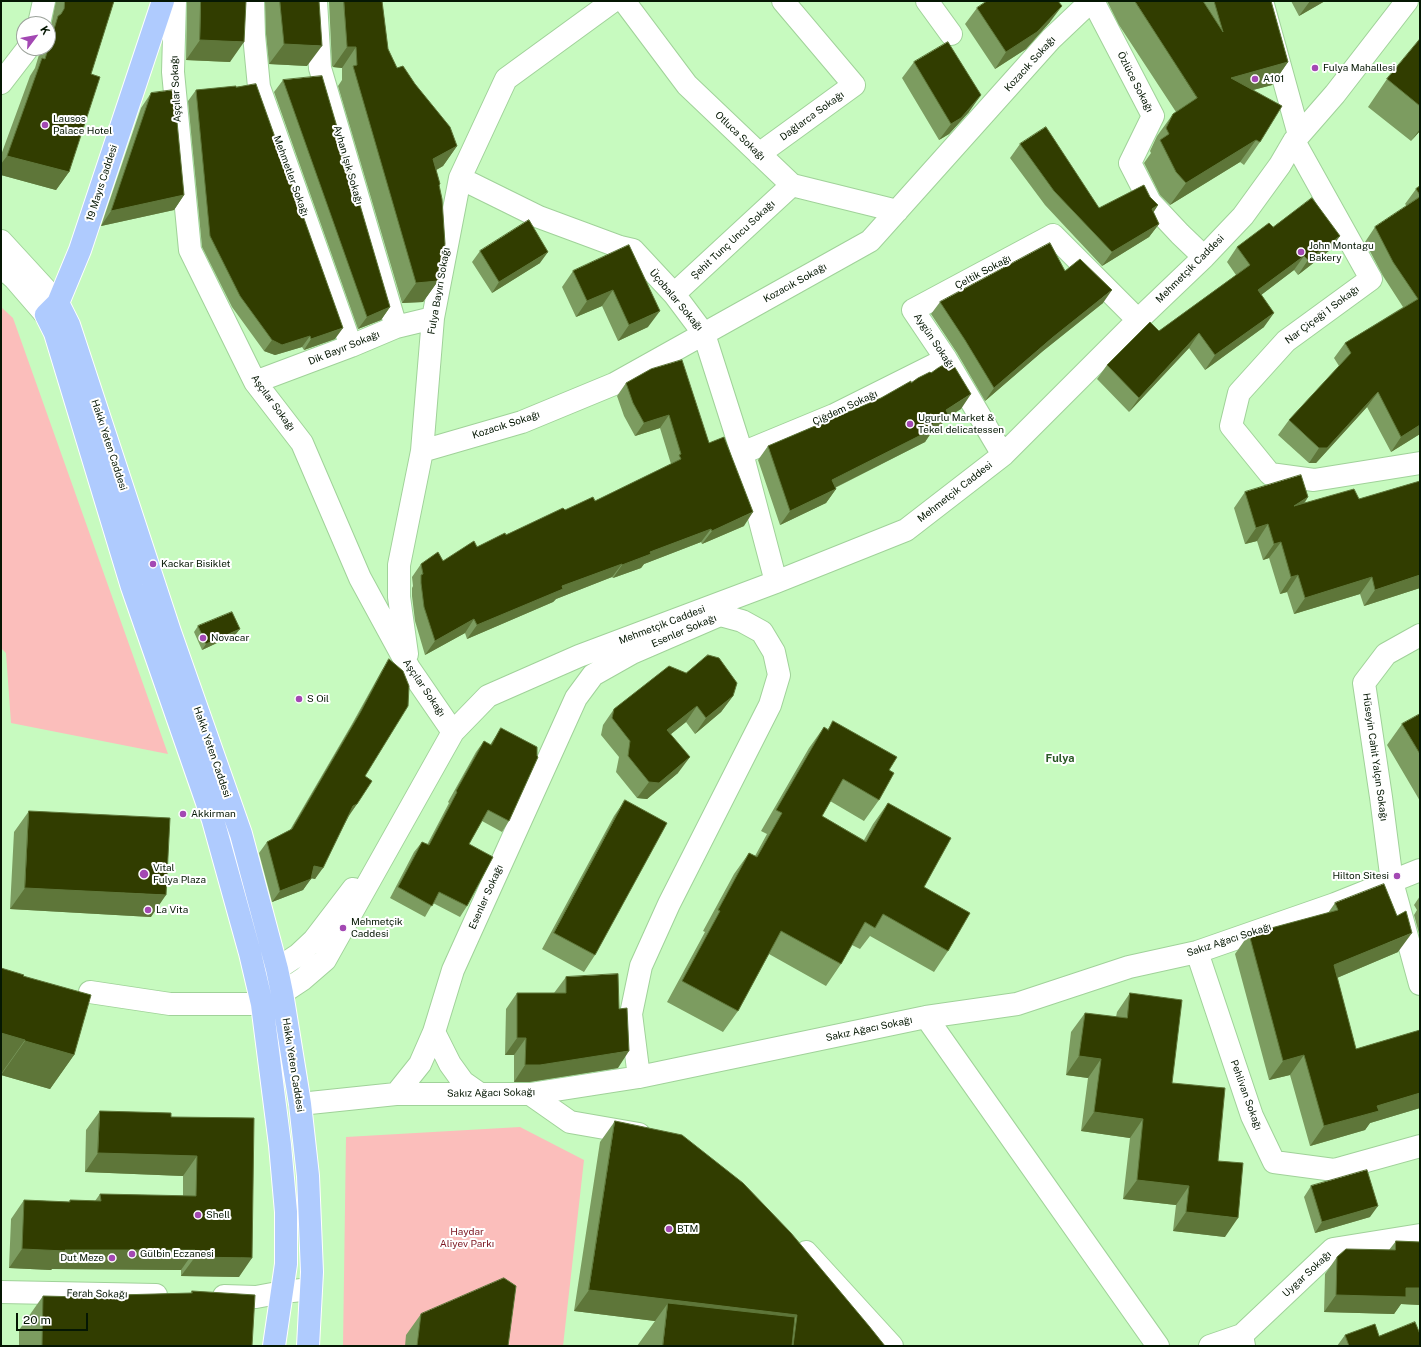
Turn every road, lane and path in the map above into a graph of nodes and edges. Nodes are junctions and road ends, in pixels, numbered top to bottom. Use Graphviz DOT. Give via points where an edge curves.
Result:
graph roads {
  1 [pos="44,1"];
  2 [pos="163,1"];
  3 [pos="176,1"];
  4 [pos="253,1"];
  5 [pos="316,1"];
  6 [pos="613,1"];
  7 [pos="624,1"];
  8 [pos="783,1"];
  9 [pos="927,1"];
  10 [pos="1092,1"];
  11 [pos="1262,1"];
  12 [pos="1407,1"];
  13 [pos="41,16"];
  14 [pos="951,34"];
  15 [pos="22,56"];
  16 [pos="1,83"];
  17 [pos="1297,138"];
  18 [pos="450,148"];
  19 [pos="759,154"];
  20 [pos="460,178"];
  21 [pos="792,185"];
  22 [pos="897,211"];
  23 [pos="1,241"];
  24 [pos="1204,257"];
  25 [pos="1,268"];
  26 [pos="674,294"];
  27 [pos="52,309"];
  28 [pos="913,310"];
  29 [pos="433,318"];
  30 [pos="1138,320"];
  31 [pos="396,327"];
  32 [pos="704,334"];
  33 [pos="351,346"];
  34 [pos="946,359"];
  35 [pos="255,382"];
  36 [pos="422,451"];
  37 [pos="742,453"];
  38 [pos="1003,455"];
  39 [pos="1420,463"];
  40 [pos="776,582"];
  41 [pos="1420,635"];
  42 [pos="579,656"];
  43 [pos="409,668"];
  44 [pos="593,675"];
  45 [pos="453,732"];
  46 [pos="400,826"];
  47 [pos="1420,870"];
  48 [pos="1392,882"];
  49 [pos="1197,952"];
  50 [pos="277,969"];
  51 [pos="1420,984"];
  52 [pos="90,992"];
  53 [pos="282,993"];
  54 [pos="262,1004"];
  55 [pos="926,1017"];
  56 [pos="434,1032"];
  57 [pos="639,1077"];
  58 [pos="396,1094"];
  59 [pos="480,1094"];
  60 [pos="530,1094"];
  61 [pos="300,1104"];
  62 [pos="660,1138"];
  63 [pos="1420,1146"];
  64 [pos="1420,1235"];
  65 [pos="792,1238"];
  66 [pos="311,1289"];
  67 [pos="1,1292"];
  68 [pos="283,1292"];
  69 [pos="176,1296"];
  70 [pos="208,1296"];
  71 [pos="1243,1341"];
  72 [pos="274,1346"];
  73 [pos="308,1346"];
  74 [pos="892,1346"];
  75 [pos="1158,1346"];
  76 [pos="1210,1346"];
  1 -- 13 [label="street"];
  2 -- 27 [label="main road, 19 Mayıs Caddesi" via="80,250"];
  3 -- 35 [label="street, Aşçılar Sokağı" via="173,72 190,250"];
  4 -- 33 [label="street, Mehmetler Sokağı" via="259,87"];
  5 -- 31 [label="street, Ayhan Işık Sokağı" via="320,68"];
  6 -- 20 [label="street, Fulya Bayırı Sokağı" via="506,79"];
  7 -- 19 [label="street, Otluca Sokağı" via="687,85"];
  8 -- 19 [label="street, Dağlarca Sokağı" via="854,85"];
  9 -- 14 [label="street"];
  10 -- 22 [label="street, Kozacık Sokağı" via="1051,39"];
  10 -- 24 [label="street, Özlüce Sokağı" via="1152,116 1130,163 1150,202"];
  11 -- 17 [label="street"];
  12 -- 17 [label="street, Mehmetçik Caddesi" via="1335,94"];
  15 -- 16 [label="street"];
  17 -- 24 [label="street, Mehmetçik Caddesi" via="1242,216"];
  17 -- 39 [label="street, Nar Çiçeği 1 Sokağı" via="1371,279 1286,341 1239,392 1231,426 1270,474 1314,480"];
  18 -- 20 [label="street"];
  19 -- 21 [label="street, Otluca Sokağı"];
  20 -- 26 [label="street, Üçobalar Sokağı" via="539,217 633,250"];
  20 -- 29 [label="street, Fulya Bayırı Sokağı"];
  21 -- 22 [label="street, Otluca Sokağı"];
  21 -- 26 [label="street, Şehit Tunç Uncu Sokağı"];
  22 -- 32 [label="street, Kozacık Sokağı" via="870,241"];
  23 -- 27 [label="street, Hakkı Yeten Caddesi"];
  24 -- 30 [label="street, Mehmetçik Caddesi"];
  25 -- 27 [label="street, Hakkı Yeten Caddesi"];
  26 -- 32 [label="street, Üçobalar Sokağı"];
  27 -- 50 [label="main road, Hakkı Yeten Caddesi" via="69,325 170,632 241,834"];
  27 -- 54 [label="main road, Hakkı Yeten Caddesi" via="54,333 132,587 213,820"];
  28 -- 30 [label="street, Çeltik Sokağı" via="1053,234"];
  28 -- 34 [label="street, Aygün Sokağı"];
  29 -- 31 [label="street, Dik Bayır Sokağı"];
  29 -- 36 [label="street, Fulya Bayırı Sokağı"];
  30 -- 38 [label="street, Mehmetçik Caddesi"];
  31 -- 33 [label="street, Dik Bayır Sokağı"];
  32 -- 36 [label="street, Kozacık Sokağı" via="607,387 522,422"];
  32 -- 37 [label="street, Üçobalar Sokağı"];
  33 -- 35 [label="street, Dik Bayır Sokağı"];
  34 -- 37 [label="street, Çiğdem Sokağı" via="834,415"];
  34 -- 38 [label="street, Aygün Sokağı"];
  35 -- 43 [label="street, Aşçılar Sokağı" via="302,443 360,578"];
  36 -- 43 [label="street, Fulya Bayırı Sokağı" via="400,565 399,597"];
  37 -- 40 [label="street, Üçobalar Sokağı"];
  38 -- 40 [label="street, Mehmetçik Caddesi" via="906,530"];
  40 -- 42 [label="street, Mehmetçik Caddesi"];
  41 -- 48 [label="street, Hüseyin Cahit Yalçın Sokağı" via="1386,654 1364,683"];
  42 -- 44 [label="street"];
  42 -- 45 [label="street, Mehmetçik Caddesi" via="488,696"];
  43 -- 45 [label="street, Aşçılar Sokağı"];
  44 -- 56 [label="street, Esenler Sokağı" via="576,698 453,970"];
  44 -- 57 [label="street, Esenler Sokağı" via="632,653 720,616 742,621 762,632 774,652 779,675 770,705 669,904 641,966 631,1014"];
  45 -- 46 [label="street, Mehmetçik Caddesi"];
  46 -- 50 [label="street, Mehmetçik Caddesi" via="314,940"];
  46 -- 53 [label="street, Mehmetçik Caddesi" via="325,960"];
  47 -- 48 [label="street, Sakız Ağacı Sokağı"];
  48 -- 49 [label="street, Sakız Ağacı Sokağı"];
  48 -- 51 [label="street, Hüseyin Cahit Yalçın Sokağı"];
  49 -- 55 [label="street, Sakız Ağacı Sokağı" via="1129,967 1017,1004"];
  49 -- 63 [label="street, Pehlivan Sokağı" via="1252,1116 1274,1162 1334,1170"];
  50 -- 53 [label="main road, Hakkı Yeten Caddesi"];
  50 -- 54 [label="main road"];
  52 -- 54 [label="street" via="170,1004"];
  53 -- 54 [label="main road"];
  53 -- 61 [label="main road, Hakkı Yeten Caddesi"];
  54 -- 68 [label="main road, Hakkı Yeten Caddesi" via="286,1212"];
  55 -- 57 [label="street, Sakız Ağacı Sokağı"];
  55 -- 75 [label="street"];
  56 -- 58 [label="street, Esenler Sokağı" via="420,1064"];
  56 -- 59 [label="street" via="450,1064 463,1082"];
  57 -- 60 [label="street, Sakız Ağacı Sokağı"];
  58 -- 59 [label="street, Sakız Ağacı Sokağı"];
  58 -- 61 [label="street, Sakız Ağacı Sokağı"];
  59 -- 60 [label="street, Sakız Ağacı Sokağı"];
  60 -- 62 [label="street" via="570,1122"];
  61 -- 66 [label="main road, Hakkı Yeten Caddesi" via="308,1176"];
  64 -- 71 [label="street, Uygar Sokağı" via="1333,1249"];
  65 -- 74 [label="street"];
  66 -- 68 [label="street"];
  66 -- 73 [label="main road, Hakkı Yeten Caddesi"];
  67 -- 69 [label="street, Ferah Sokağı"];
  68 -- 70 [label="street" via="256,1297"];
  68 -- 72 [label="main road, Hakkı Yeten Caddesi"];
  71 -- 76 [label="street"];
}
